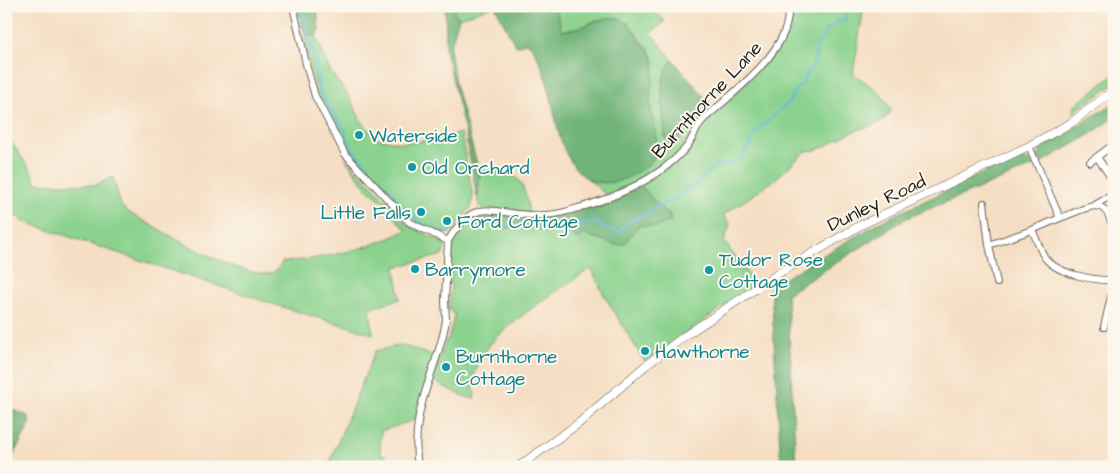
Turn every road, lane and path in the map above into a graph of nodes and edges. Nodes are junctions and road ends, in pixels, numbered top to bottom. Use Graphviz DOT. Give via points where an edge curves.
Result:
graph roads {
  1 [pos="293,6"];
  2 [pos="790,6"];
  3 [pos="1114,90"];
  4 [pos="1113,145"];
  5 [pos="1029,146"];
  6 [pos="1097,157"];
  7 [pos="1090,162"];
  8 [pos="1112,179"];
  9 [pos="1114,194"];
  10 [pos="984,203"];
  11 [pos="1095,205"];
  12 [pos="1060,218"];
  13 [pos="1032,230"];
  14 [pos="1114,236"];
  15 [pos="448,241"];
  16 [pos="989,245"];
  17 [pos="1114,280"];
  18 [pos="997,283"];
  19 [pos="1114,284"];
  20 [pos="1104,327"];
  21 [pos="418,467"];
  22 [pos="518,467"];
  1 -- 15 [label="street" via="315,96 345,154 409,222"];
  2 -- 15 [label="street, Burnthorne Lane" via="784,33 773,51 736,91 704,119 680,154 648,179 613,196 559,214 476,212 464,220"];
  3 -- 5 [label="main road, Dunley Road" via="1071,123"];
  4 -- 6 [label="street"];
  5 -- 12 [label="street"];
  5 -- 22 [label="main road, Dunley Road" via="859,226 784,270 645,366 579,423"];
  6 -- 7 [label="street"];
  6 -- 8 [label="street"];
  9 -- 11 [label="street"];
  10 -- 16 [label="street"];
  11 -- 12 [label="street"];
  11 -- 14 [label="street" via="1107,212"];
  12 -- 13 [label="street"];
  13 -- 16 [label="street"];
  13 -- 17 [label="street" via="1046,260 1058,268 1100,280"];
  15 -- 21 [label="street" via="446,320 417,420"];
  16 -- 18 [label="street"];
  19 -- 20 [label="street"];
}
